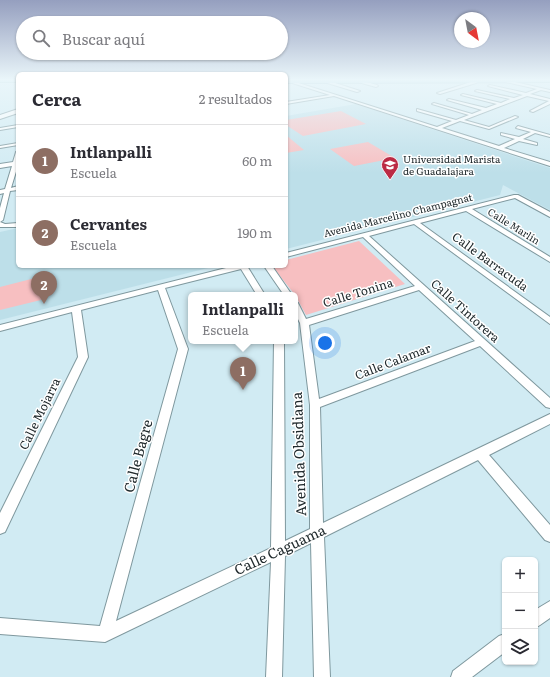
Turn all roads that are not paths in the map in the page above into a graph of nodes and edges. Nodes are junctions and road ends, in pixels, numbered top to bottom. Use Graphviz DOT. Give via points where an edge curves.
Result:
graph roads {
  1 [pos="16,111"];
  2 [pos="382,111"];
  3 [pos="420,111"];
  4 [pos="457,111"];
  5 [pos="485,111"];
  6 [pos="473,115"];
  7 [pos="0,117"];
  8 [pos="516,117"];
  9 [pos="459,121"];
  10 [pos="16,126"];
  11 [pos="518,127"];
  12 [pos="438,128"];
  13 [pos="0,129"];
  14 [pos="534,132"];
  15 [pos="503,134"];
  16 [pos="550,136"];
  17 [pos="518,139"];
  18 [pos="16,144"];
  19 [pos="535,144"];
  20 [pos="0,147"];
  21 [pos="499,148"];
  22 [pos="16,164"];
  23 [pos="550,164"];
  24 [pos="0,166"];
  25 [pos="16,188"];
  26 [pos="8,190"];
  27 [pos="0,192"];
  28 [pos="468,209"];
  29 [pos="550,215"];
  30 [pos="0,220"];
  31 [pos="415,222"];
  32 [pos="0,224"];
  33 [pos="16,225"];
  34 [pos="364,235"];
  35 [pos="288,254"];
  36 [pos="550,260"];
  37 [pos="235,268"];
  38 [pos="244,268"];
  39 [pos="269,268"];
  40 [pos="161,287"];
  41 [pos="420,287"];
  42 [pos="259,292"];
  43 [pos="286,292"];
  44 [pos="76,308"];
  45 [pos="298,311"];
  46 [pos="550,321"];
  47 [pos="304,323"];
  48 [pos="0,328"];
  49 [pos="481,342"];
  50 [pos="279,344"];
  51 [pos="550,404"];
  52 [pos="315,405"];
  53 [pos="550,419"];
  54 [pos="480,453"];
  55 [pos="0,527"];
  56 [pos="316,533"];
  57 [pos="550,535"];
  58 [pos="278,550"];
  59 [pos="550,608"];
  60 [pos="538,618"];
  61 [pos="0,626"];
  62 [pos="105,634"];
  63 [pos="502,644"];
  64 [pos="274,677"];
  65 [pos="322,677"];
  66 [pos="459,677"];
  1 -- 7 [label="main road"];
  2 -- 12 [label="street"];
  3 -- 9 [label="street"];
  4 -- 6 [label="street"];
  5 -- 6 [label="street"];
  6 -- 9 [label="street"];
  8 -- 9 [label="street" via="489,128"];
  9 -- 12 [label="street"];
  10 -- 13 [label="street"];
  11 -- 14 [label="street"];
  12 -- 21 [label="street"];
  14 -- 16 [label="street"];
  14 -- 17 [label="street"];
  15 -- 17 [label="street"];
  17 -- 19 [label="street"];
  17 -- 21 [label="street"];
  18 -- 20 [label="street"];
  21 -- 23 [label="street"];
  22 -- 24 [label="street"];
  22 -- 26 [label="street"];
  25 -- 26 [label="street"];
  26 -- 27 [label="street"];
  26 -- 30 [label="street"];
  28 -- 29 [label="street, Avenida Marcelino Champagnat" via="516,196"];
  28 -- 31 [label="street, Avenida Marcelino Champagnat"];
  28 -- 36 [label="street, Calle Marlín"];
  31 -- 34 [label="street, Avenida Marcelino Champagnat"];
  31 -- 46 [label="street, Calle Barracuda"];
  32 -- 33 [label="street"];
  34 -- 35 [label="street, Avenida Marcelino Champagnat"];
  34 -- 41 [label="street, Calle Tintorera"];
  37 -- 40 [label="street"];
  38 -- 42 [label="street"];
  39 -- 43 [label="street"];
  40 -- 44 [label="street"];
  40 -- 62 [label="street, Calle Bagre" via="183,349"];
  41 -- 47 [label="street, Calle Tonina"];
  41 -- 49 [label="street, Calle Tintorera"];
  44 -- 48 [label="street"];
  44 -- 55 [label="street, Calle Mojarra" via="83,357"];
  45 -- 47 [label="street, Avenida Obsidiana"];
  47 -- 52 [label="street, Avenida Obsidiana"];
  49 -- 51 [label="street, Calle Tintorera"];
  49 -- 52 [label="street, Calle Calamar"];
  50 -- 58 [label="street, Avenida Obsidiana"];
  52 -- 56 [label="street, Avenida Obsidiana"];
  53 -- 54 [label="street, Calle Caguama"];
  54 -- 56 [label="street, Calle Caguama"];
  54 -- 57 [label="street"];
  56 -- 58 [label="street, Calle Caguama"];
  56 -- 65 [label="street, Avenida Obsidiana"];
  58 -- 62 [label="street, Calle Caguama"];
  58 -- 64 [label="street, Avenida Obsidiana"];
  59 -- 60 [label="street"];
  61 -- 62 [label="street"];
  63 -- 66 [label="street"];
}
